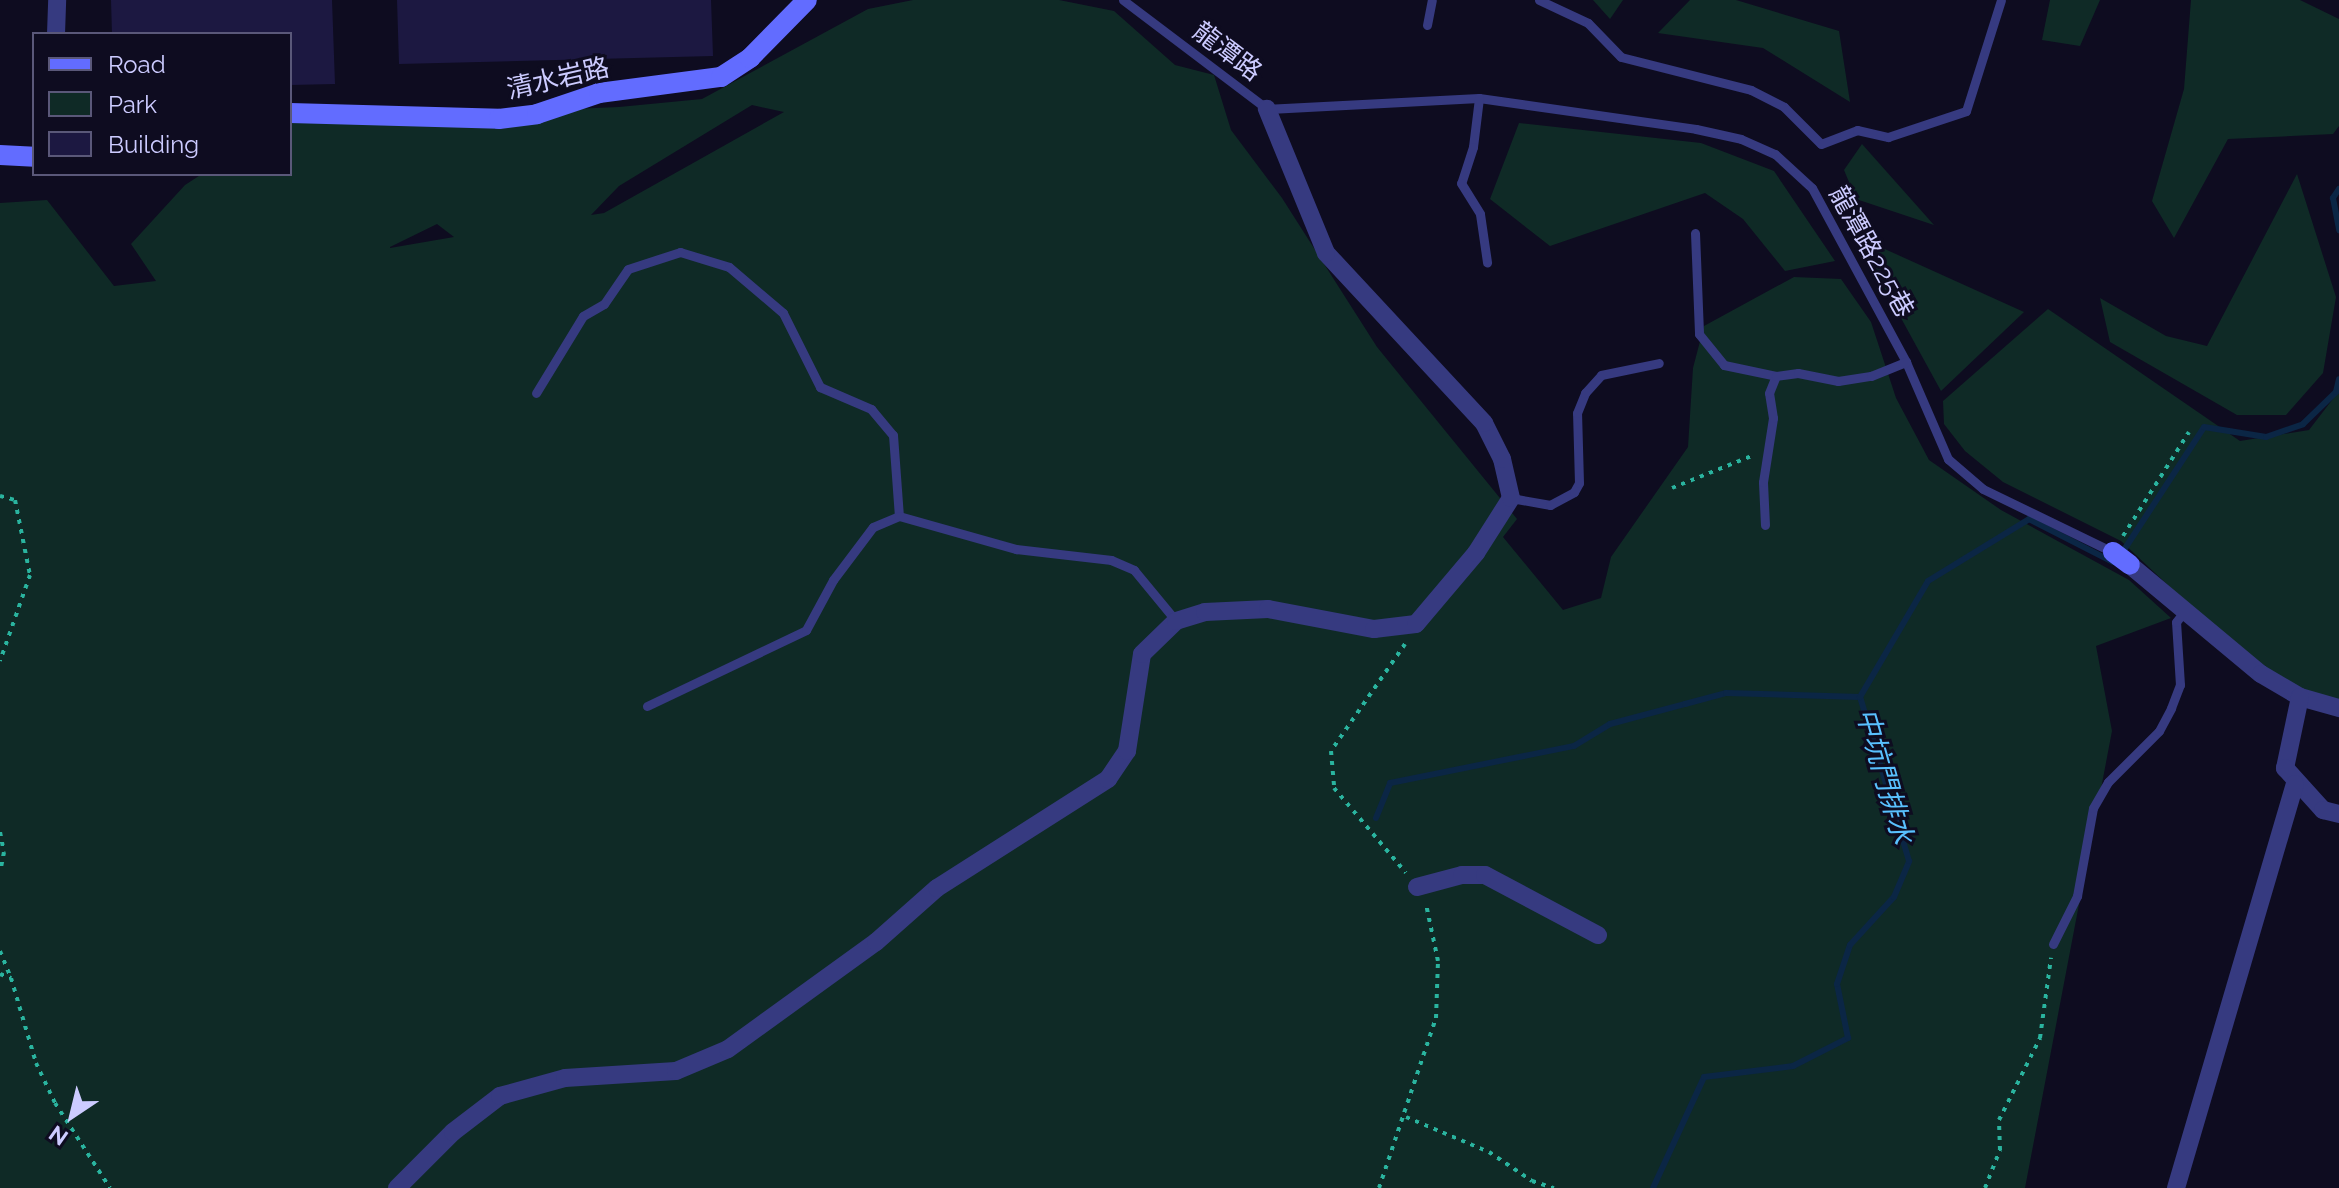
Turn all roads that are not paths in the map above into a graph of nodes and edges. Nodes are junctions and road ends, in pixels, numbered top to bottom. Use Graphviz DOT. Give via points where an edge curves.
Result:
graph roads {
  1 [pos="57,0"];
  2 [pos="807,0"];
  3 [pos="1123,0"];
  4 [pos="1432,0"];
  5 [pos="1539,0"];
  6 [pos="2001,0"];
  7 [pos="1427,25"];
  8 [pos="56,32"];
  9 [pos="1479,98"];
  10 [pos="1267,109"];
  11 [pos="292,113"];
  12 [pos="0,155"];
  13 [pos="32,157"];
  14 [pos="1695,233"];
  15 [pos="1487,262"];
  16 [pos="1906,362"];
  17 [pos="1659,363"];
  18 [pos="1776,376"];
  19 [pos="536,393"];
  20 [pos="1511,498"];
  21 [pos="899,516"];
  22 [pos="1765,525"];
  23 [pos="2122,558"];
  24 [pos="2186,609"];
  25 [pos="1176,621"];
  26 [pos="2300,697"];
  27 [pos="647,706"];
  28 [pos="2339,708"];
  29 [pos="2295,784"];
  30 [pos="2339,814"];
  31 [pos="1417,887"];
  32 [pos="1598,935"];
  33 [pos="2053,944"];
  34 [pos="397,1188"];
  35 [pos="2176,1188"];
  1 -- 8 [label="street"];
  2 -- 11 [label="street, 清水岩路" via="750,58 721,77 599,93 537,114 499,119"];
  3 -- 10 [label="lane, 龍潭路"];
  4 -- 7 [label="lane"];
  5 -- 6 [label="lane" via="1588,23 1621,57 1751,90 1784,107 1821,144 1857,130 1888,137 1966,111"];
  9 -- 10 [label="lane, 龍潭路225巷"];
  9 -- 15 [label="lane" via="1473,147 1461,183 1480,214"];
  9 -- 16 [label="lane, 龍潭路225巷" via="1696,129 1741,139 1775,154 1812,188"];
  10 -- 20 [label="street" via="1326,253 1484,423 1502,459"];
  12 -- 13 [label="street"];
  14 -- 18 [label="lane" via="1699,334 1724,365"];
  16 -- 18 [label="lane" via="1871,376 1838,381 1798,373"];
  16 -- 23 [label="lane, 龍潭路225巷" via="1948,459 1983,489"];
  17 -- 20 [label="lane" via="1601,375 1585,393 1577,413 1579,483 1574,492 1550,505"];
  18 -- 22 [label="lane" via="1769,393"];
  19 -- 21 [label="lane" via="583,316 604,304 628,269 680,252 729,267 783,313 820,387 871,409 893,435"];
  20 -- 25 [label="street" via="1476,553 1416,624 1374,629 1268,609 1205,612"];
  21 -- 25 [label="lane" via="1016,549 1111,560 1134,570"];
  21 -- 27 [label="lane" via="873,527 833,580 806,630"];
  23 -- 24 [label="street"];
  24 -- 26 [label="street" via="2261,674"];
  24 -- 33 [label="lane" via="2176,622 2180,685 2171,708 2159,731 2108,782 2093,808 2077,896"];
  25 -- 34 [label="street" via="1142,654 1127,751 1108,779 937,888 876,942 728,1049 676,1071 565,1078 500,1096 453,1132"];
  26 -- 28 [label="street"];
  26 -- 29 [label="street" via="2285,768"];
  29 -- 30 [label="street" via="2323,810"];
  29 -- 35 [label="street"];
  31 -- 32 [label="street" via="1485,875"];
}
